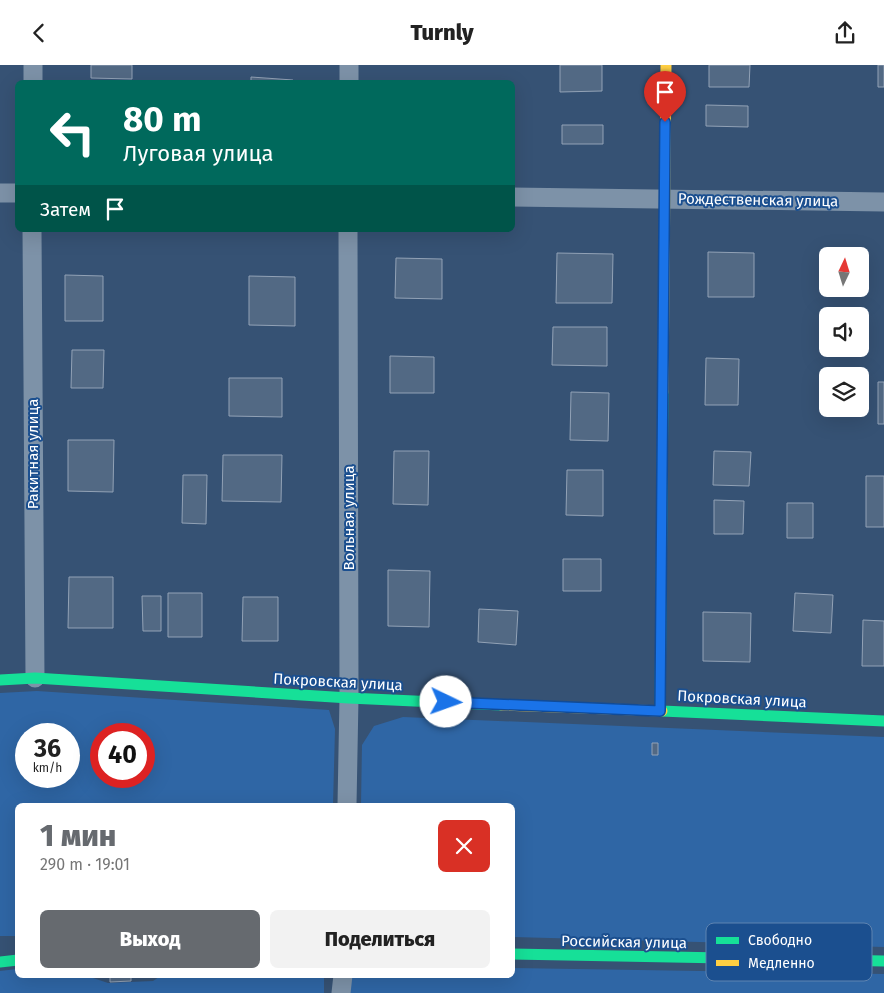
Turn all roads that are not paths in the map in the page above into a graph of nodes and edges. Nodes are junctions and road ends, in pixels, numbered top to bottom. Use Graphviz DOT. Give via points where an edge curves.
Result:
graph roads {
  1 [pos="33,65"];
  2 [pos="349,65"];
  3 [pos="666,65"];
  4 [pos="33,80"];
  5 [pos="349,80"];
  6 [pos="0,193"];
  7 [pos="15,193"];
  8 [pos="515,197"];
  9 [pos="663,197"];
  10 [pos="884,202"];
  11 [pos="32,232"];
  12 [pos="348,232"];
  13 [pos="35,678"];
  14 [pos="0,680"];
  15 [pos="349,698"];
  16 [pos="660,711"];
  17 [pos="884,721"];
  18 [pos="347,803"];
  19 [pos="515,954"];
  20 [pos="706,958"];
  21 [pos="15,961"];
  22 [pos="0,962"];
  23 [pos="343,978"];
  24 [pos="342,993"];
  1 -- 4 [label="street"];
  2 -- 5 [label="street"];
  3 -- 9 [label="street"];
  6 -- 7 [label="street"];
  8 -- 9 [label="street, Рождественская улица"];
  9 -- 10 [label="street, Рождественская улица"];
  9 -- 16 [label="street"];
  11 -- 13 [label="street, Ракитная улица"];
  12 -- 15 [label="street, Вольная улица"];
  13 -- 14 [label="street, Покровская улица"];
  13 -- 15 [label="street, Покровская улица"];
  15 -- 16 [label="street, Покровская улица"];
  15 -- 18 [label="street, Вольная улица"];
  16 -- 17 [label="street, Покровская улица"];
  19 -- 20 [label="street, Российская улица"];
  21 -- 22 [label="street"];
  23 -- 24 [label="street"];
}
